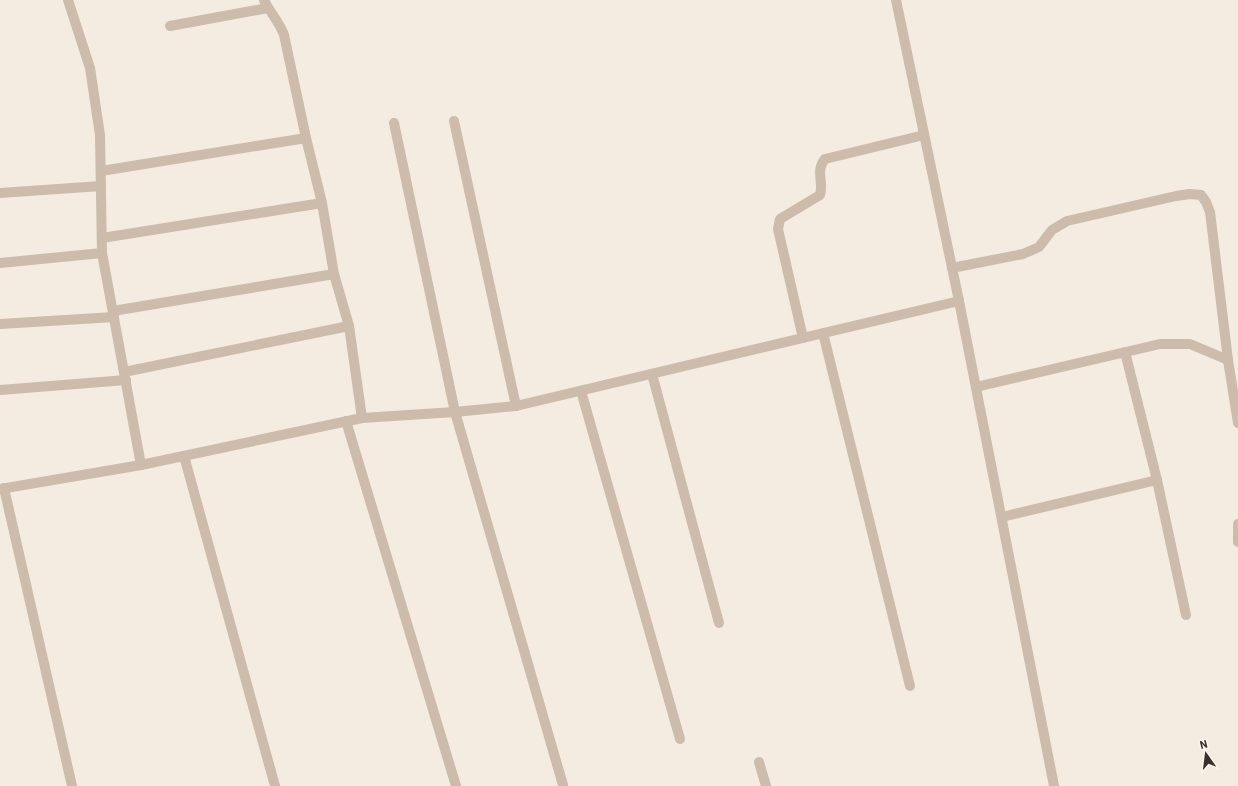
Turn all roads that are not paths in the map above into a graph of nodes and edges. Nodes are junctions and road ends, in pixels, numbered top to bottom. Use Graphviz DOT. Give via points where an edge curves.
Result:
graph roads {
  1 [pos="68,0"];
  2 [pos="896,0"];
  3 [pos="266,4"];
  4 [pos="170,26"];
  5 [pos="454,121"];
  6 [pos="394,123"];
  7 [pos="924,135"];
  8 [pos="306,138"];
  9 [pos="100,171"];
  10 [pos="101,186"];
  11 [pos="0,193"];
  12 [pos="322,203"];
  13 [pos="102,238"];
  14 [pos="102,253"];
  15 [pos="0,262"];
  16 [pos="952,268"];
  17 [pos="334,274"];
  18 [pos="959,301"];
  19 [pos="114,314"];
  20 [pos="0,324"];
  21 [pos="349,326"];
  22 [pos="822,334"];
  23 [pos="803,338"];
  24 [pos="1125,352"];
  25 [pos="1228,360"];
  26 [pos="652,374"];
  27 [pos="125,376"];
  28 [pos="976,387"];
  29 [pos="0,390"];
  30 [pos="581,391"];
  31 [pos="516,406"];
  32 [pos="455,412"];
  33 [pos="362,418"];
  34 [pos="346,421"];
  35 [pos="1238,423"];
  36 [pos="184,456"];
  37 [pos="141,465"];
  38 [pos="1157,480"];
  39 [pos="2,489"];
  40 [pos="1002,517"];
  41 [pos="1238,524"];
  42 [pos="1238,542"];
  43 [pos="1186,615"];
  44 [pos="719,623"];
  45 [pos="910,686"];
  46 [pos="680,739"];
  47 [pos="759,762"];
  48 [pos="563,785"];
  49 [pos="72,786"];
  50 [pos="275,786"];
  51 [pos="456,786"];
  52 [pos="766,786"];
  53 [pos="1054,786"];
  1 -- 9 [label="street" via="90,68 100,135"];
  2 -- 7 [label="street"];
  3 -- 4 [label="street"];
  3 -- 8 [label="street" via="280,23 284,35"];
  5 -- 31 [label="street"];
  6 -- 32 [label="street"];
  7 -- 16 [label="street"];
  7 -- 23 [label="street" via="825,159 819,170 822,188 820,195 780,219 778,229"];
  8 -- 9 [label="street"];
  8 -- 12 [label="street"];
  9 -- 10 [label="street"];
  10 -- 11 [label="street"];
  10 -- 13 [label="street"];
  12 -- 13 [label="street"];
  12 -- 17 [label="street"];
  13 -- 14 [label="street"];
  14 -- 15 [label="street"];
  14 -- 19 [label="street"];
  16 -- 18 [label="street"];
  16 -- 25 [label="street" via="1023,254 1039,247 1052,230 1067,221 1176,196 1201,195 1210,212"];
  17 -- 19 [label="street"];
  17 -- 21 [label="street"];
  18 -- 22 [label="street"];
  18 -- 28 [label="street"];
  19 -- 20 [label="street"];
  19 -- 27 [label="street"];
  21 -- 27 [label="street"];
  21 -- 33 [label="street"];
  22 -- 23 [label="street"];
  22 -- 45 [label="street"];
  23 -- 26 [label="street"];
  24 -- 25 [label="street" via="1160,344 1190,344"];
  24 -- 28 [label="street"];
  24 -- 38 [label="street"];
  25 -- 35 [label="street"];
  26 -- 30 [label="street"];
  26 -- 44 [label="street"];
  27 -- 29 [label="street"];
  27 -- 37 [label="street"];
  28 -- 40 [label="street"];
  30 -- 31 [label="street"];
  30 -- 46 [label="street"];
  31 -- 32 [label="street"];
  32 -- 33 [label="street"];
  32 -- 48 [label="street"];
  33 -- 34 [label="street"];
  34 -- 36 [label="street"];
  34 -- 51 [label="street"];
  36 -- 37 [label="street"];
  36 -- 50 [label="street"];
  37 -- 39 [label="street"];
  38 -- 40 [label="street"];
  38 -- 43 [label="street"];
  39 -- 49 [label="street"];
  40 -- 53 [label="street"];
  41 -- 42 [label="street"];
  47 -- 52 [label="street"];
}
